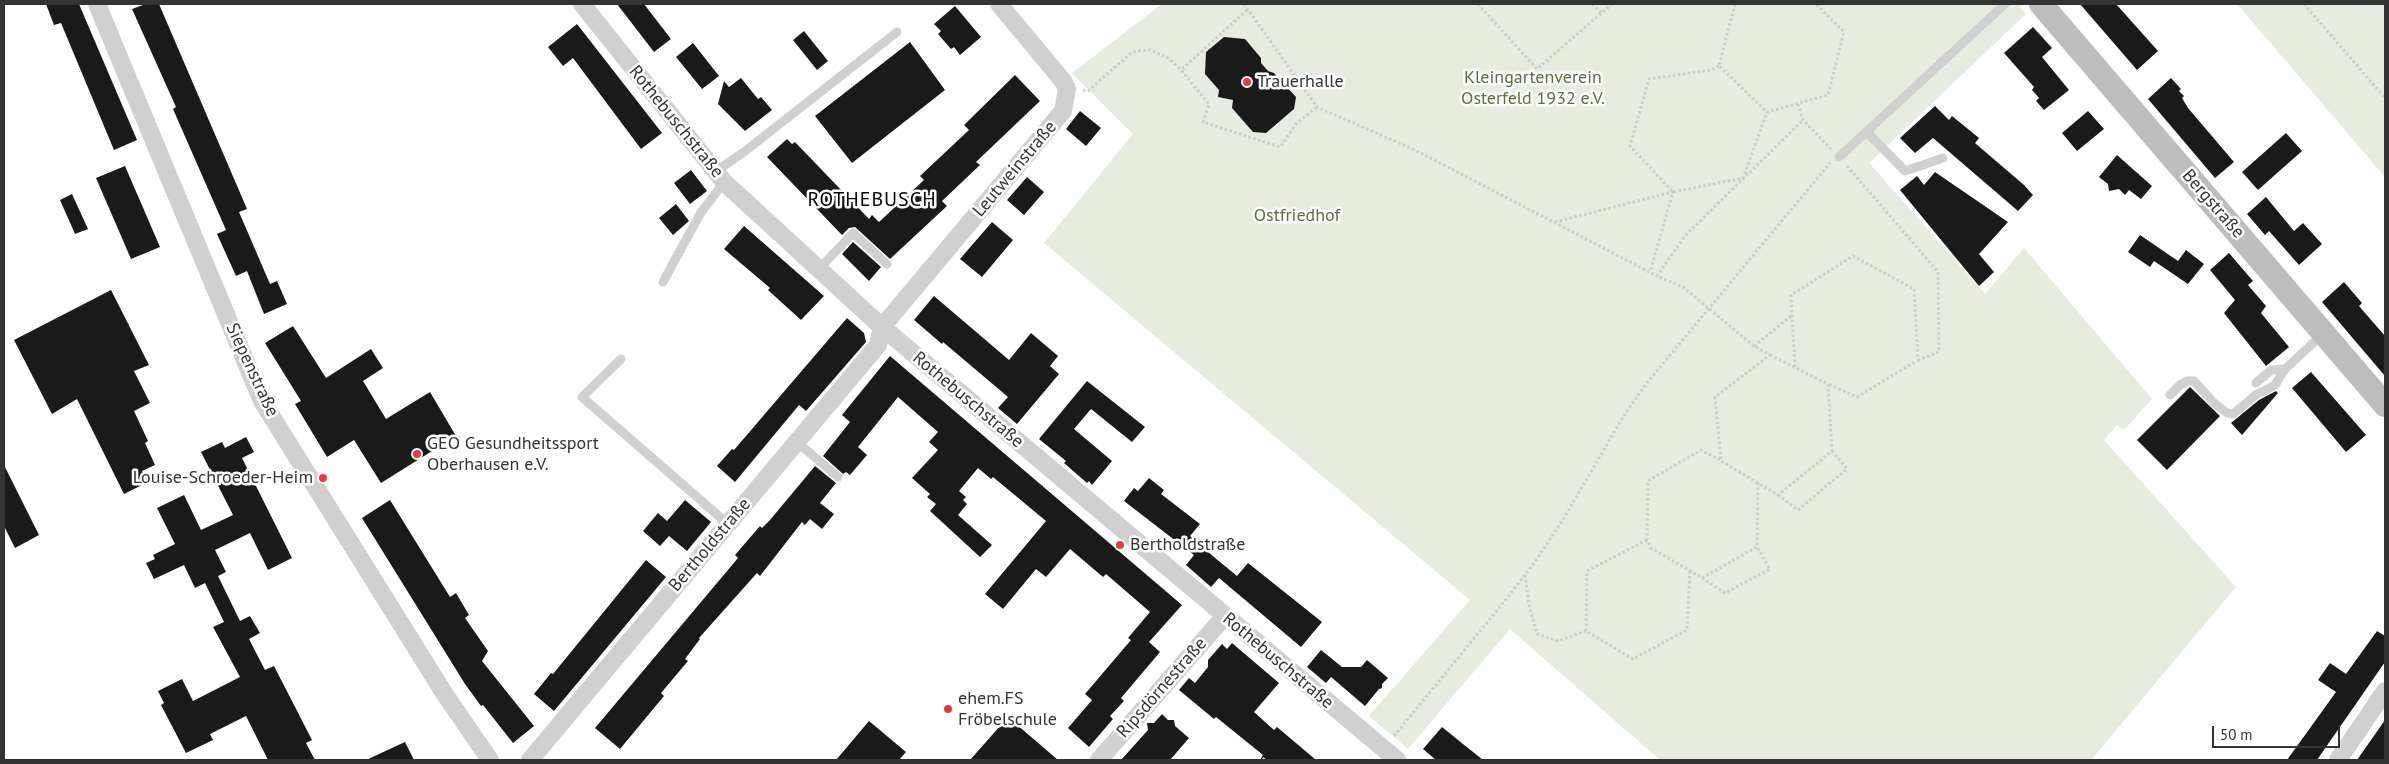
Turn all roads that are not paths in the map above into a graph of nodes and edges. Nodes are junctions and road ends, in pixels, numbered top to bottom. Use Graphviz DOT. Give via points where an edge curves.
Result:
graph roads {
  1 [pos="97,4"];
  2 [pos="582,4"];
  3 [pos="999,4"];
  4 [pos="2005,4"];
  5 [pos="2041,4"];
  6 [pos="897,32"];
  7 [pos="1867,132"];
  8 [pos="1837,155"];
  9 [pos="1943,158"];
  10 [pos="720,177"];
  11 [pos="887,264"];
  12 [pos="819,269"];
  13 [pos="663,282"];
  14 [pos="882,327"];
  15 [pos="2324,334"];
  16 [pos="622,359"];
  17 [pos="2285,369"];
  18 [pos="2256,383"];
  19 [pos="2170,395"];
  20 [pos="2385,405"];
  21 [pos="797,442"];
  22 [pos="838,477"];
  23 [pos="728,524"];
  24 [pos="1225,616"];
  25 [pos="2385,691"];
  26 [pos="1391,757"];
  27 [pos="490,760"];
  28 [pos="530,760"];
  29 [pos="1099,760"];
  30 [pos="2338,760"];
  1 -- 27 [label="street, Siepenstraße" via="262,401 444,693"];
  2 -- 10 [label="street, Rothebuschstraße"];
  3 -- 14 [label="street, Leutweinstraße" via="1056,72 1067,89 1065,105 1058,118"];
  4 -- 7 [label="lane"];
  5 -- 15 [label="street, Bergstraße"];
  6 -- 10 [label="lane" via="744,152"];
  7 -- 8 [label="lane"];
  7 -- 9 [label="lane" via="1905,171"];
  10 -- 12 [label="street, Rothebuschstraße"];
  10 -- 13 [label="lane"];
  11 -- 12 [label="lane" via="853,233"];
  12 -- 14 [label="street, Rothebuschstraße"];
  14 -- 21 [label="street, Bertholdstraße" via="878,345"];
  14 -- 24 [label="street, Rothebuschstraße"];
  15 -- 17 [label="lane"];
  15 -- 20 [label="street, Bergstraße"];
  16 -- 23 [label="lane" via="582,397"];
  17 -- 18 [label="lane" via="2271,370"];
  17 -- 19 [label="lane" via="2275,385 2233,414 2214,403 2194,381 2180,385"];
  21 -- 22 [label="lane"];
  21 -- 23 [label="street, Bertholdstraße"];
  23 -- 28 [label="street, Bertholdstraße"];
  24 -- 26 [label="street, Rothebuschstraße"];
  24 -- 29 [label="street, Ripsdörnestraße"];
  25 -- 30 [label="street"];
}
